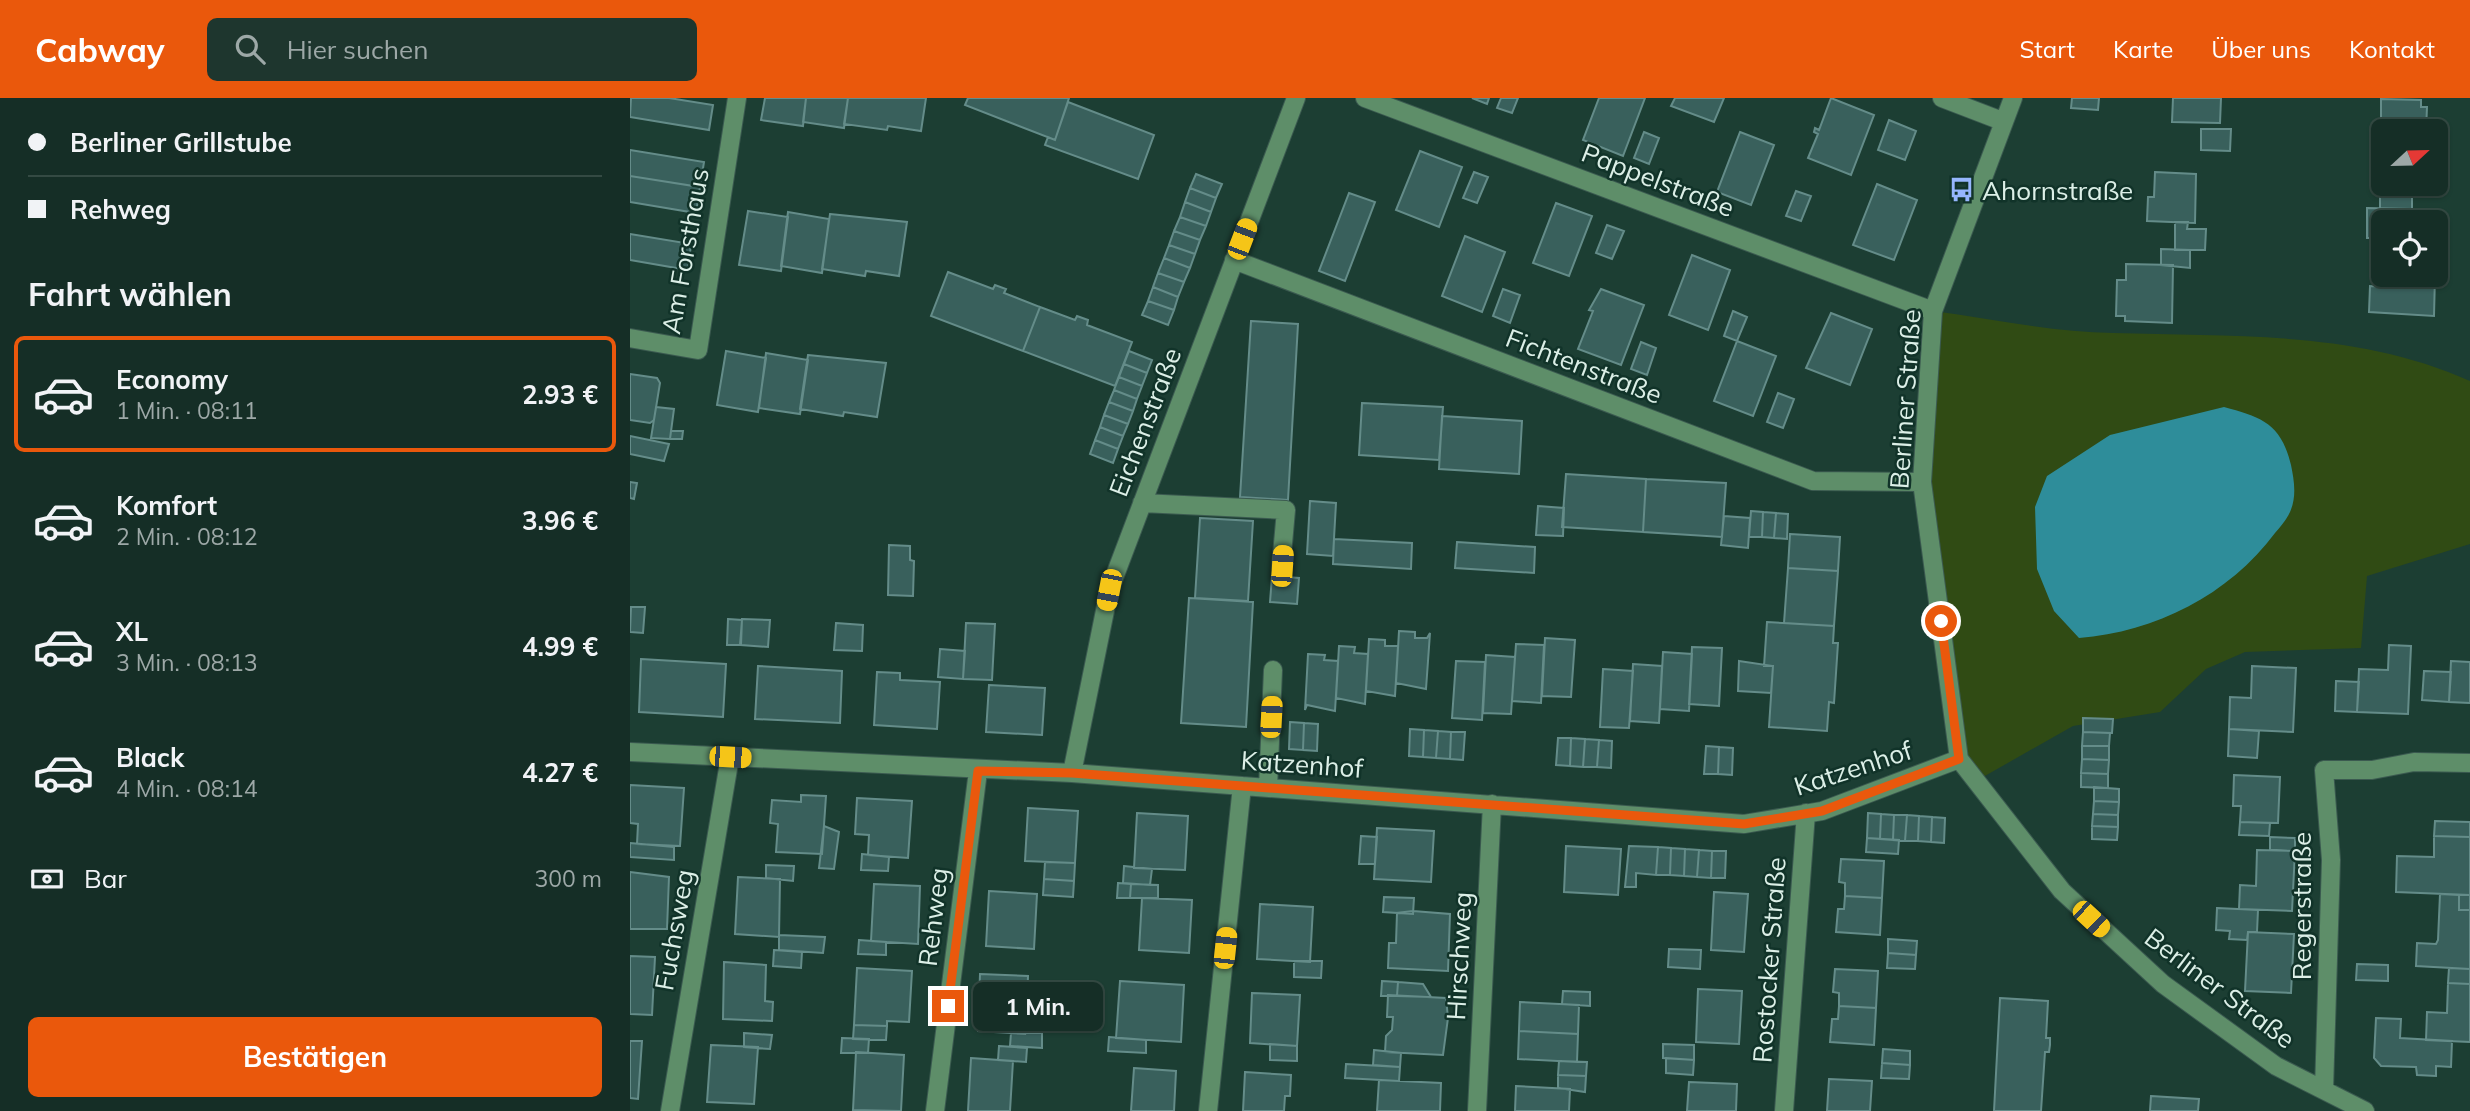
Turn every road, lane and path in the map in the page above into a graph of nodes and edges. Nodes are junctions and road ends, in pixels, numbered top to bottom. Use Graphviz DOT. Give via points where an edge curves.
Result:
graph roads {
  1 [pos="737,98"];
  2 [pos="1296,98"];
  3 [pos="1365,98"];
  4 [pos="1942,98"];
  5 [pos="2013,98"];
  6 [pos="2002,121"];
  7 [pos="1234,260"];
  8 [pos="1933,311"];
  9 [pos="630,338"];
  10 [pos="1922,482"];
  11 [pos="1142,503"];
  12 [pos="1282,566"];
  13 [pos="1273,670"];
  14 [pos="630,752"];
  15 [pos="730,757"];
  16 [pos="1959,759"];
  17 [pos="2470,763"];
  18 [pos="978,771"];
  19 [pos="1072,773"];
  20 [pos="1242,786"];
  21 [pos="1268,788"];
  22 [pos="1492,804"];
  23 [pos="1806,813"];
  24 [pos="2324,1090"];
  25 [pos="670,1111"];
  26 [pos="935,1111"];
  27 [pos="1208,1111"];
  28 [pos="1478,1111"];
  29 [pos="1784,1111"];
  30 [pos="2365,1111"];
  1 -- 9 [label="street, Am Forsthaus" via="698,349"];
  2 -- 7 [label="street, Eichenstraße"];
  3 -- 8 [label="street, Pappelstraße"];
  4 -- 6 [label="street"];
  5 -- 6 [label="street, Berliner Straße"];
  6 -- 8 [label="street, Berliner Straße"];
  7 -- 10 [label="street, Fichtenstraße" via="1813,481"];
  7 -- 11 [label="street, Eichenstraße"];
  8 -- 10 [label="street, Berliner Straße"];
  10 -- 16 [label="street, Berliner Straße"];
  11 -- 12 [label="street" via="1286,510"];
  11 -- 19 [label="street, Eichenstraße" via="1109,590"];
  13 -- 21 [label="street"];
  14 -- 15 [label="street, Katzenhof"];
  15 -- 18 [label="street, Katzenhof"];
  15 -- 25 [label="street, Fuchsweg"];
  16 -- 23 [label="street, Katzenhof"];
  16 -- 24 [label="street, Berliner Straße" via="2062,891 2163,984 2276,1066"];
  17 -- 24 [label="street, Regerstraße" via="2414,762 2372,770 2324,770 2331,860"];
  18 -- 19 [label="street, Katzenhof"];
  18 -- 26 [label="street, Rehweg"];
  19 -- 20 [label="street, Katzenhof"];
  20 -- 21 [label="street, Katzenhof"];
  20 -- 27 [label="street"];
  21 -- 22 [label="street, Katzenhof"];
  22 -- 23 [label="street, Katzenhof" via="1744,824"];
  22 -- 28 [label="street, Hirschweg"];
  23 -- 29 [label="street, Rostocker Straße"];
  24 -- 30 [label="street, Berliner Straße"];
}
